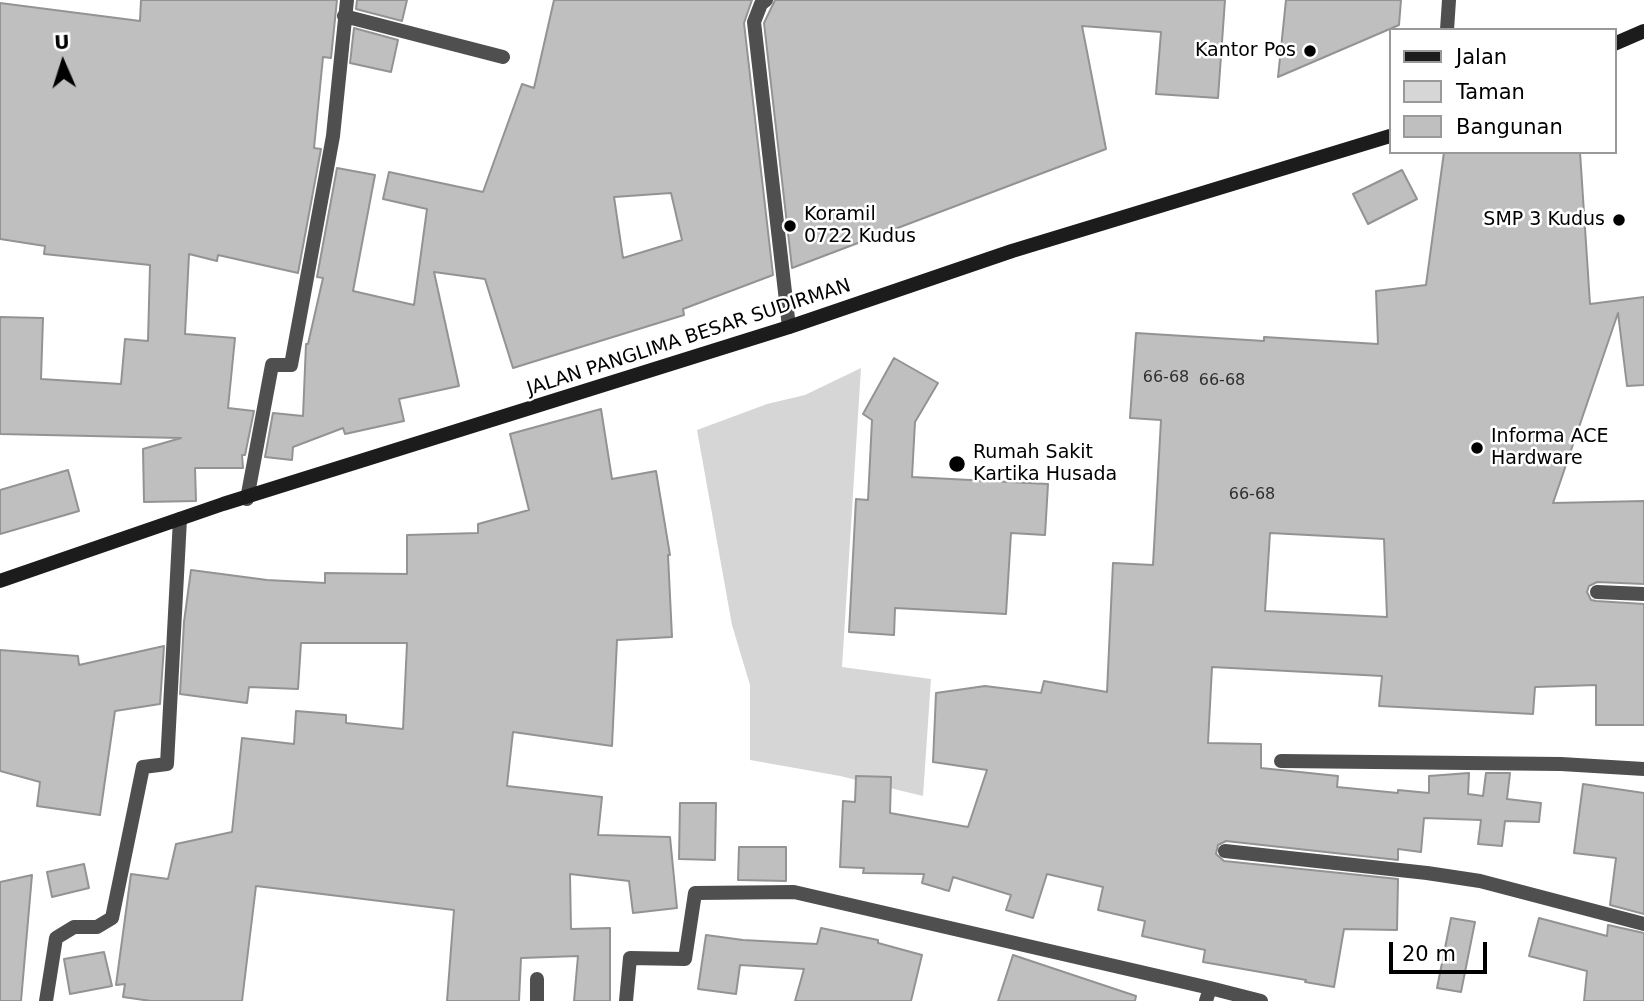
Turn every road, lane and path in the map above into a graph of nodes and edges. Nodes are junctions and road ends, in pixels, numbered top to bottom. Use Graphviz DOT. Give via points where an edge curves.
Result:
graph roads {
  1 [pos="346,0"];
  2 [pos="766,0"];
  3 [pos="1449,0"];
  4 [pos="344,16"];
  5 [pos="1447,28"];
  6 [pos="1644,31"];
  7 [pos="1616,43"];
  8 [pos="503,57"];
  9 [pos="1388,137"];
  10 [pos="789,327"];
  11 [pos="247,499"];
  12 [pos="180,519"];
  13 [pos="0,581"];
  14 [pos="1597,592"];
  15 [pos="1644,594"];
  16 [pos="1281,761"];
  17 [pos="1644,769"];
  18 [pos="1226,852"];
  19 [pos="1644,924"];
  20 [pos="537,978"];
  21 [pos="1208,995"];
  22 [pos="46,1001"];
  23 [pos="537,1001"];
  24 [pos="626,1001"];
  25 [pos="1261,1001"];
  1 -- 4 [label="street"];
  2 -- 10 [label="street" via="754,22"];
  3 -- 5 [label="street"];
  4 -- 8 [label="street"];
  4 -- 11 [label="street" via="333,136 291,365 272,365"];
  6 -- 7 [label="main road"];
  9 -- 10 [label="main road, JALAN PANGLIMA BESAR SUDIRMAN" via="1012,251"];
  10 -- 11 [label="main road, JALAN PANGLIMA BESAR SUDIRMAN"];
  11 -- 12 [label="main road, JALAN PANGLIMA BESAR SUDIRMAN"];
  12 -- 13 [label="main road, JALAN PANGLIMA BESAR SUDIRMAN"];
  12 -- 22 [label="street" via="167,764 143,767 112,919 97,927 74,927 56,938"];
  14 -- 15 [label="street"];
  16 -- 17 [label="street"];
  18 -- 19 [label="street" via="1480,881"];
  20 -- 23 [label="street"];
  21 -- 24 [label="street" via="794,892 695,893 685,959 630,958"];
  21 -- 25 [label="street"];
}
